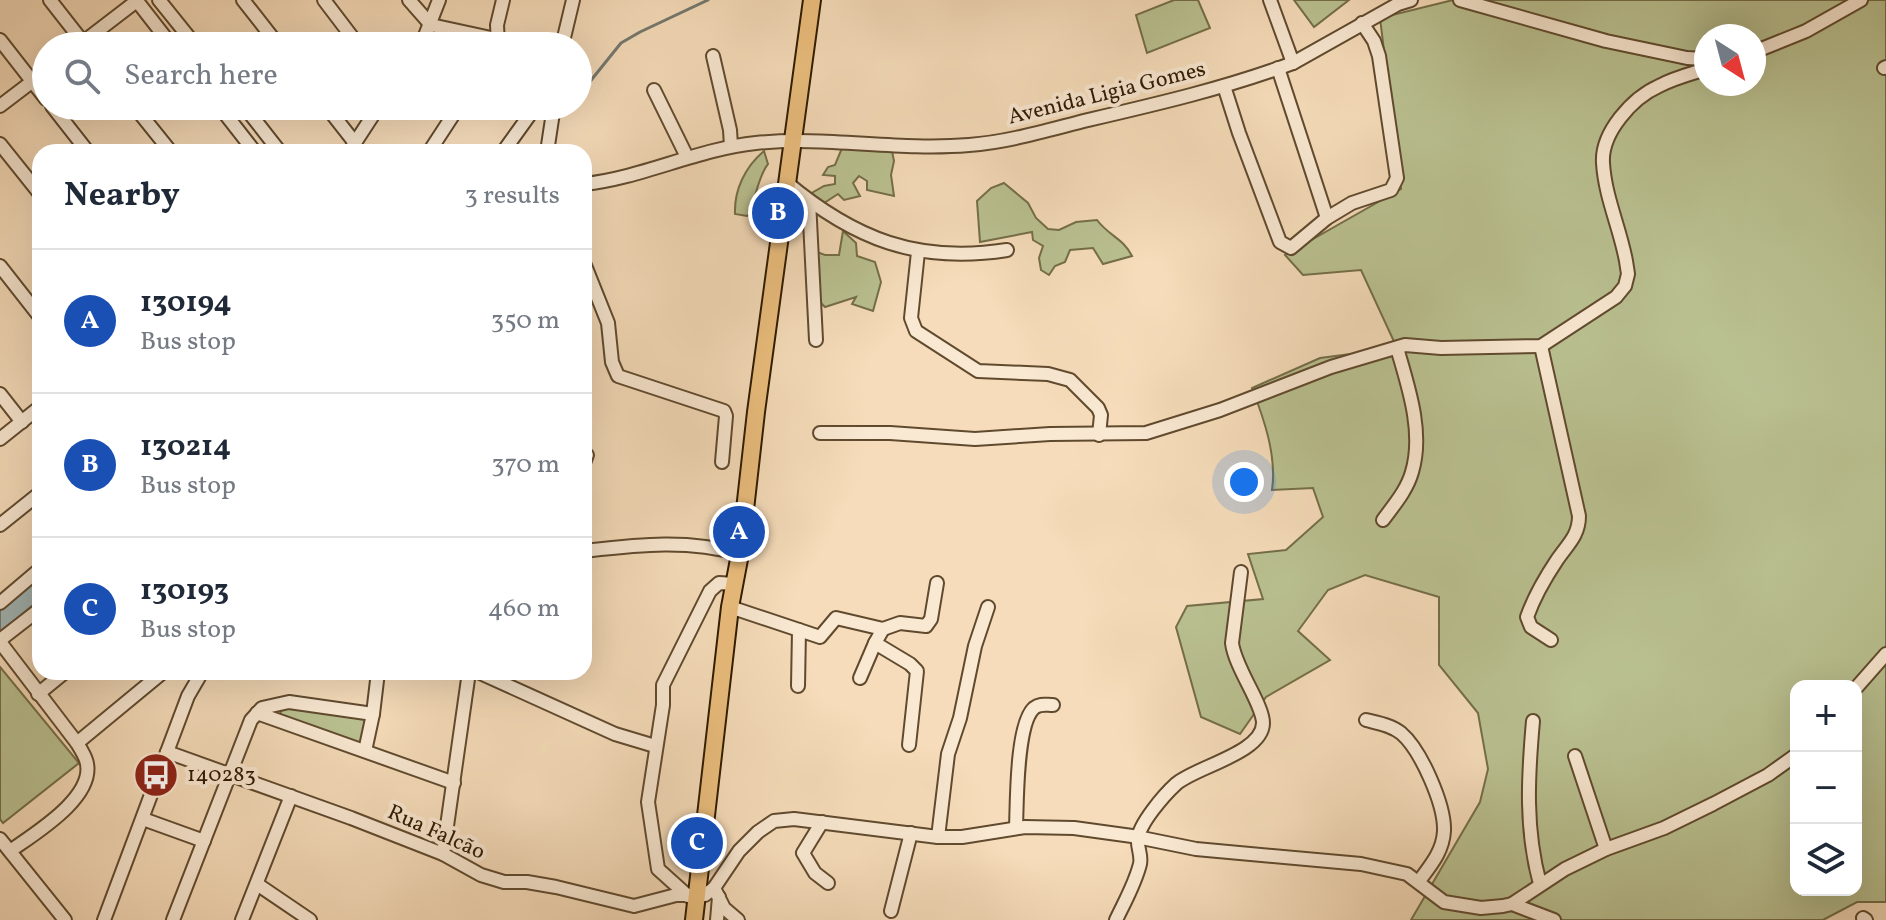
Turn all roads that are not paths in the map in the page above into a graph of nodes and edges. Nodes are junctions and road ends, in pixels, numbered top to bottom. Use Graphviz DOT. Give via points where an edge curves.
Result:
graph roads {
  1 [pos="50,0"];
  2 [pos="137,0"];
  3 [pos="159,0"];
  4 [pos="243,0"];
  5 [pos="324,0"];
  6 [pos="409,0"];
  7 [pos="439,0"];
  8 [pos="503,0"];
  9 [pos="573,0"];
  10 [pos="812,0"];
  11 [pos="1270,0"];
  12 [pos="1411,0"];
  13 [pos="1460,0"];
  14 [pos="1861,0"];
  15 [pos="1362,23"];
  16 [pos="431,25"];
  17 [pos="73,32"];
  18 [pos="98,32"];
  19 [pos="161,32"];
  20 [pos="185,32"];
  21 [pos="268,32"];
  22 [pos="348,32"];
  23 [pos="428,32"];
  24 [pos="459,32"];
  25 [pos="499,32"];
  26 [pos="565,32"];
  27 [pos="0,40"];
  28 [pos="1766,47"];
  29 [pos="713,56"];
  30 [pos="1694,58"];
  31 [pos="1293,63"];
  32 [pos="1278,68"];
  33 [pos="1694,73"];
  34 [pos="32,81"];
  35 [pos="32,83"];
  36 [pos="1224,86"];
  37 [pos="654,90"];
  38 [pos="0,106"];
  39 [pos="63,120"];
  40 [pos="145,120"];
  41 [pos="230,120"];
  42 [pos="255,120"];
  43 [pos="335,120"];
  44 [pos="370,120"];
  45 [pos="450,120"];
  46 [pos="526,120"];
  47 [pos="552,120"];
  48 [pos="793,141"];
  49 [pos="0,144"];
  50 [pos="82,144"];
  51 [pos="165,144"];
  52 [pos="249,144"];
  53 [pos="274,144"];
  54 [pos="350,144"];
  55 [pos="355,144"];
  56 [pos="434,144"];
  57 [pos="509,144"];
  58 [pos="548,144"];
  59 [pos="731,146"];
  60 [pos="687,157"];
  61 [pos="592,182"];
  62 [pos="786,182"];
  63 [pos="32,184"];
  64 [pos="809,201"];
  65 [pos="1327,218"];
  66 [pos="1007,250"];
  67 [pos="918,252"];
  68 [pos="0,266"];
  69 [pos="592,283"];
  70 [pos="32,307"];
  71 [pos="816,340"];
  72 [pos="1541,346"];
  73 [pos="1397,348"];
  74 [pos="0,394"];
  75 [pos="32,414"];
  76 [pos="22,422"];
  77 [pos="820,433"];
  78 [pos="1099,435"];
  79 [pos="0,439"];
  80 [pos="722,462"];
  81 [pos="32,499"];
  82 [pos="1383,520"];
  83 [pos="0,525"];
  84 [pos="592,550"];
  85 [pos="740,554"];
  86 [pos="1241,572"];
  87 [pos="32,576"];
  88 [pos="937,583"];
  89 [pos="734,584"];
  90 [pos="0,603"];
  91 [pos="730,607"];
  92 [pos="988,607"];
  93 [pos="32,615"];
  94 [pos="883,629"];
  95 [pos="799,630"];
  96 [pos="1551,640"];
  97 [pos="0,641"];
  98 [pos="875,643"];
  99 [pos="1886,654"];
  100 [pos="860,678"];
  101 [pos="55,680"];
  102 [pos="153,680"];
  103 [pos="197,680"];
  104 [pos="377,680"];
  105 [pos="468,680"];
  106 [pos="496,680"];
  107 [pos="1862,681"];
  108 [pos="798,686"];
  109 [pos="38,694"];
  110 [pos="1053,705"];
  111 [pos="257,713"];
  112 [pos="373,714"];
  113 [pos="1366,720"];
  114 [pos="1533,721"];
  115 [pos="77,743"];
  116 [pos="909,745"];
  117 [pos="655,746"];
  118 [pos="365,751"];
  119 [pos="167,752"];
  120 [pos="1575,756"];
  121 [pos="1790,759"];
  122 [pos="229,772"];
  123 [pos="454,783"];
  124 [pos="291,796"];
  125 [pos="143,819"];
  126 [pos="822,822"];
  127 [pos="1016,828"];
  128 [pos="911,833"];
  129 [pos="938,837"];
  130 [pos="1138,837"];
  131 [pos="0,839"];
  132 [pos="204,841"];
  133 [pos="1606,849"];
  134 [pos="10,851"];
  135 [pos="443,854"];
  136 [pos="1419,881"];
  137 [pos="828,883"];
  138 [pos="257,884"];
  139 [pos="1540,884"];
  140 [pos="716,893"];
  141 [pos="693,896"];
  142 [pos="1512,904"];
  143 [pos="891,911"];
  144 [pos="65,920"];
  145 [pos="104,920"];
  146 [pos="173,920"];
  147 [pos="242,920"];
  148 [pos="310,920"];
  149 [pos="694,920"];
  150 [pos="717,920"];
  151 [pos="738,920"];
  152 [pos="1116,920"];
  153 [pos="1554,920"];
  1 -- 17 [label="street"];
  2 -- 18 [label="street"];
  2 -- 19 [label="street"];
  3 -- 20 [label="street"];
  4 -- 21 [label="street"];
  5 -- 22 [label="street"];
  6 -- 16 [label="street"];
  7 -- 16 [label="street"];
  8 -- 25 [label="street"];
  9 -- 26 [label="street"];
  10 -- 48 [label="main road"];
  11 -- 31 [label="street"];
  12 -- 15 [label="street, Avenida Ligia Gomes"];
  13 -- 30 [label="street" via="1606,41"];
  14 -- 28 [label="street"];
  15 -- 31 [label="street, Avenida Ligia Gomes"];
  15 -- 65 [label="street" via="1379,56 1397,178 1391,190"];
  16 -- 23 [label="street"];
  16 -- 24 [label="street"];
  27 -- 34 [label="street"];
  29 -- 59 [label="street"];
  31 -- 32 [label="street, Avenida Ligia Gomes"];
  32 -- 36 [label="street, Avenida Ligia Gomes"];
  32 -- 65 [label="street"];
  33 -- 72 [label="street" via="1655,87 1633,105 1604,145 1605,181 1628,274 1625,286 1599,310"];
  35 -- 38 [label="street"];
  36 -- 48 [label="street, Avenida Ligia Gomes" via="972,145"];
  36 -- 65 [label="street" via="1283,246 1298,244"];
  37 -- 60 [label="street"];
  39 -- 50 [label="street"];
  40 -- 51 [label="street"];
  41 -- 52 [label="street"];
  42 -- 53 [label="street"];
  43 -- 54 [label="street"];
  44 -- 55 [label="street"];
  45 -- 56 [label="street"];
  46 -- 57 [label="street"];
  47 -- 58 [label="street"];
  48 -- 59 [label="street, Avenida Ligia Gomes"];
  48 -- 62 [label="main road"];
  49 -- 63 [label="street"];
  59 -- 60 [label="street, Avenida Ligia Gomes"];
  60 -- 61 [label="street, Avenida Ligia Gomes"];
  62 -- 64 [label="street"];
  62 -- 85 [label="main road"];
  64 -- 67 [label="street" via="835,220"];
  64 -- 71 [label="street"];
  66 -- 67 [label="street" via="946,256"];
  67 -- 78 [label="street" via="911,318 916,331 978,371 1070,380 1098,408"];
  68 -- 70 [label="street"];
  69 -- 80 [label="street" via="608,323 618,376 724,411"];
  72 -- 73 [label="street"];
  72 -- 96 [label="street" via="1579,516 1575,537 1542,584 1527,617 1531,627"];
  73 -- 78 [label="street" via="1169,427"];
  73 -- 82 [label="street" via="1415,421 1416,454 1405,489"];
  74 -- 76 [label="street"];
  75 -- 76 [label="street"];
  76 -- 79 [label="street"];
  77 -- 78 [label="street" via="975,439"];
  81 -- 83 [label="street"];
  84 -- 85 [label="street" via="709,545"];
  85 -- 89 [label="main road"];
  86 -- 130 [label="street" via="1233,654 1260,712 1260,734 1249,746 1185,776 1161,798"];
  87 -- 90 [label="street"];
  88 -- 94 [label="street" via="928,625 900,623"];
  89 -- 91 [label="main road"];
  89 -- 117 [label="street" via="719,583 700,609 663,685"];
  91 -- 95 [label="street"];
  91 -- 141 [label="main road"];
  92 -- 129 [label="street" via="948,754"];
  93 -- 97 [label="street"];
  94 -- 95 [label="street" via="836,618 820,637"];
  94 -- 98 [label="street"];
  95 -- 108 [label="street"];
  97 -- 109 [label="street"];
  98 -- 100 [label="street"];
  98 -- 116 [label="street" via="917,671"];
  99 -- 107 [label="street"];
  101 -- 109 [label="street"];
  102 -- 115 [label="street"];
  103 -- 119 [label="street"];
  104 -- 112 [label="street"];
  105 -- 123 [label="street"];
  106 -- 117 [label="street" via="615,734"];
  109 -- 115 [label="street"];
  110 -- 127 [label="street" via="1034,708 1023,737"];
  111 -- 112 [label="street" via="289,702"];
  111 -- 118 [label="street"];
  111 -- 122 [label="street"];
  112 -- 118 [label="street"];
  113 -- 136 [label="street" via="1403,734 1441,808 1444,831 1437,857"];
  114 -- 139 [label="street" via="1528,827"];
  115 -- 134 [label="street" via="87,761 81,787 69,806"];
  117 -- 141 [label="street" via="648,815 657,866"];
  118 -- 123 [label="street"];
  119 -- 122 [label="street, Rua Falcão"];
  119 -- 125 [label="street"];
  120 -- 133 [label="street"];
  121 -- 133 [label="street" via="1688,817"];
  122 -- 124 [label="street, Rua Falcão"];
  122 -- 132 [label="street"];
  123 -- 135 [label="street"];
  124 -- 135 [label="street, Rua Falcão"];
  124 -- 138 [label="street"];
  125 -- 132 [label="street"];
  125 -- 145 [label="street"];
  126 -- 128 [label="street"];
  126 -- 137 [label="street" via="803,853"];
  126 -- 140 [label="street" via="794,819 768,824 739,851"];
  127 -- 129 [label="street"];
  127 -- 130 [label="street" via="1074,828"];
  128 -- 129 [label="street"];
  128 -- 143 [label="street"];
  130 -- 136 [label="street" via="1196,849 1361,864"];
  130 -- 152 [label="street" via="1141,859"];
  131 -- 134 [label="street"];
  132 -- 146 [label="street"];
  133 -- 139 [label="street"];
  134 -- 144 [label="street"];
  135 -- 141 [label="street, Rua Falcão" via="504,882 556,887 634,906"];
  136 -- 142 [label="street" via="1437,898 1462,907"];
  138 -- 147 [label="street"];
  138 -- 148 [label="street"];
  139 -- 142 [label="street"];
  140 -- 141 [label="street, Rua Falcão"];
  140 -- 150 [label="street"];
  140 -- 151 [label="street"];
  141 -- 149 [label="main road"];
  142 -- 153 [label="street"];
}
